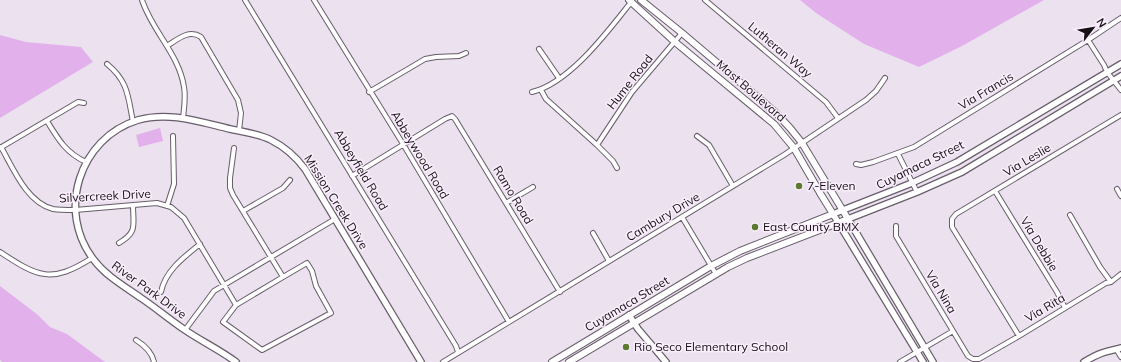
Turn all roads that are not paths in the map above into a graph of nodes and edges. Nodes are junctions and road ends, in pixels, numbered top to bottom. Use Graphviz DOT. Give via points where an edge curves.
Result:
graph roads {
  1 [pos="142,0"];
  2 [pos="245,0"];
  3 [pos="314,0"];
  4 [pos="641,0"];
  5 [pos="705,0"];
  6 [pos="631,1"];
  7 [pos="1121,18"];
  8 [pos="682,33"];
  9 [pos="1088,40"];
  10 [pos="675,42"];
  11 [pos="167,46"];
  12 [pos="539,48"];
  13 [pos="466,53"];
  14 [pos="107,64"];
  15 [pos="1121,64"];
  16 [pos="1107,72"];
  17 [pos="1121,76"];
  18 [pos="559,78"];
  19 [pos="885,78"];
  20 [pos="1113,80"];
  21 [pos="541,90"];
  22 [pos="1121,90"];
  23 [pos="369,92"];
  24 [pos="532,92"];
  25 [pos="84,104"];
  26 [pos="1121,115"];
  27 [pos="183,118"];
  28 [pos="838,118"];
  29 [pos="47,121"];
  30 [pos="133,122"];
  31 [pos="239,131"];
  32 [pos="173,136"];
  33 [pos="697,136"];
  34 [pos="802,143"];
  35 [pos="403,144"];
  36 [pos="597,145"];
  37 [pos="0,148"];
  38 [pos="234,148"];
  39 [pos="794,148"];
  40 [pos="898,154"];
  41 [pos="86,162"];
  42 [pos="856,164"];
  43 [pos="617,168"];
  44 [pos="352,176"];
  45 [pos="290,180"];
  46 [pos="912,184"];
  47 [pos="733,186"];
  48 [pos="533,187"];
  49 [pos="1117,189"];
  50 [pos="995,191"];
  51 [pos="916,192"];
  52 [pos="1121,196"];
  53 [pos="506,203"];
  54 [pos="133,205"];
  55 [pos="167,206"];
  56 [pos="75,210"];
  57 [pos="243,211"];
  58 [pos="843,211"];
  59 [pos="833,214"];
  60 [pos="1070,214"];
  61 [pos="682,217"];
  62 [pos="335,219"];
  63 [pos="848,219"];
  64 [pos="839,223"];
  65 [pos="896,226"];
  66 [pos="592,233"];
  67 [pos="119,244"];
  68 [pos="200,244"];
  69 [pos="0,252"];
  70 [pos="271,257"];
  71 [pos="92,258"];
  72 [pos="609,261"];
  73 [pos="711,266"];
  74 [pos="716,274"];
  75 [pos="1121,274"];
  76 [pos="283,277"];
  77 [pos="1111,282"];
  78 [pos="224,284"];
  79 [pos="161,292"];
  80 [pos="560,292"];
  81 [pos="236,305"];
  82 [pos="1065,308"];
  83 [pos="629,315"];
  84 [pos="509,322"];
  85 [pos="634,323"];
  86 [pos="185,330"];
  87 [pos="953,330"];
  88 [pos="1019,336"];
  89 [pos="136,340"];
  90 [pos="924,347"];
  91 [pos="1118,349"];
  92 [pos="458,352"];
  93 [pos="917,352"];
  94 [pos="1121,357"];
  95 [pos="979,359"];
  96 [pos="232,361"];
  97 [pos="154,362"];
  98 [pos="421,362"];
  99 [pos="443,362"];
  100 [pos="552,362"];
  101 [pos="569,362"];
  102 [pos="666,362"];
  103 [pos="900,362"];
  104 [pos="923,362"];
  105 [pos="933,362"];
  106 [pos="1084,362"];
  1 -- 11 [label="street" via="146,12"];
  2 -- 44 [label="street, Abbeyfield Road"];
  3 -- 23 [label="street, Abbeywood Road"];
  4 -- 8 [label="main road, Mast Boulevard"];
  5 -- 28 [label="street, Lutheran Way" via="826,102"];
  6 -- 10 [label="main road, Mast Boulevard"];
  6 -- 18 [label="street" via="584,59"];
  7 -- 9 [label="street, Via Francis"];
  8 -- 10 [label="street, Hume Road"];
  8 -- 34 [label="main road, Mast Boulevard" via="775,112"];
  9 -- 16 [label="street"];
  9 -- 40 [label="street, Via Francis" via="914,147"];
  10 -- 36 [label="street, Hume Road" via="632,92"];
  10 -- 39 [label="main road, Mast Boulevard" via="774,124"];
  11 -- 27 [label="street" via="183,81"];
  11 -- 31 [label="street" via="189,33 201,37 238,100 241,113"];
  12 -- 18 [label="street"];
  13 -- 23 [label="street" via="459,56 425,58"];
  14 -- 30 [label="street" via="123,81"];
  15 -- 16 [label="main road, Cuyamaca Street"];
  16 -- 20 [label="street"];
  16 -- 46 [label="main road, Cuyamaca Street" via="957,162"];
  17 -- 20 [label="main road, Cuyamaca Street"];
  18 -- 21 [label="street"];
  19 -- 28 [label="street, Cambury Drive" via="866,100"];
  20 -- 22 [label="street"];
  20 -- 51 [label="main road, Cuyamaca Street" via="962,172"];
  21 -- 24 [label="street"];
  21 -- 36 [label="street" via="546,99"];
  23 -- 35 [label="street, Abbeywood Road"];
  25 -- 29 [label="street" via="78,102"];
  26 -- 50 [label="street, Via Leslie"];
  27 -- 30 [label="main road, River Park Drive" via="148,118"];
  27 -- 31 [label="main road, Mission Creek Drive"];
  28 -- 34 [label="street, Cambury Drive"];
  29 -- 37 [label="street"];
  29 -- 41 [label="street" via="62,145"];
  30 -- 41 [label="main road, River Park Drive" via="104,140"];
  31 -- 62 [label="main road, Mission Creek Drive" via="263,136 290,153 305,170"];
  32 -- 55 [label="street" via="174,184"];
  33 -- 47 [label="street" via="709,145"];
  34 -- 39 [label="street, Cambury Drive"];
  34 -- 58 [label="main road, Mast Boulevard"];
  35 -- 44 [label="street"];
  35 -- 53 [label="street, Ramo Road" via="452,116"];
  35 -- 84 [label="street, Abbeywood Road"];
  36 -- 43 [label="street"];
  37 -- 56 [label="street, Silvercreek Drive" via="33,198 49,208"];
  38 -- 57 [label="street" via="230,188"];
  39 -- 47 [label="street, Cambury Drive"];
  39 -- 59 [label="main road, Mast Boulevard"];
  40 -- 42 [label="street, Via Francis" via="861,166"];
  40 -- 46 [label="street"];
  41 -- 56 [label="main road, River Park Drive" via="76,189"];
  44 -- 92 [label="street, Abbeyfield Road"];
  45 -- 57 [label="street" via="283,188"];
  46 -- 51 [label="street"];
  46 -- 58 [label="main road, Cuyamaca Street"];
  47 -- 61 [label="street, Cambury Drive"];
  48 -- 53 [label="street"];
  49 -- 52 [label="street"];
  50 -- 82 [label="street, Via Debbie"];
  50 -- 88 [label="street, Via Leslie" via="954,216 952,227"];
  51 -- 63 [label="main road, Cuyamaca Street"];
  53 -- 80 [label="street, Ramo Road"];
  54 -- 55 [label="street, Silvercreek Drive" via="157,203"];
  54 -- 56 [label="street, Silvercreek Drive"];
  54 -- 67 [label="street" via="132,233"];
  55 -- 68 [label="street, Silvercreek Drive" via="181,215"];
  56 -- 71 [label="main road, River Park Drive" via="79,233"];
  57 -- 70 [label="street"];
  58 -- 59 [label="main road, Cuyamaca Street"];
  58 -- 63 [label="main road, Mast Boulevard"];
  59 -- 64 [label="main road, Mast Boulevard"];
  59 -- 73 [label="main road, Cuyamaca Street" via="740,251"];
  60 -- 77 [label="street"];
  61 -- 72 [label="street, Cambury Drive"];
  61 -- 73 [label="street"];
  62 -- 70 [label="street"];
  62 -- 98 [label="main road, Mission Creek Drive"];
  63 -- 64 [label="main road, Cuyamaca Street"];
  63 -- 90 [label="main road, Mast Boulevard"];
  64 -- 74 [label="main road, Cuyamaca Street" via="747,258"];
  64 -- 93 [label="main road, Mast Boulevard"];
  65 -- 87 [label="street, Via Nina" via="896,236"];
  66 -- 72 [label="street"];
  68 -- 78 [label="street, Silvercreek Drive"];
  68 -- 79 [label="street" via="180,260 162,285"];
  69 -- 71 [label="street" via="27,269 47,274 66,272"];
  70 -- 76 [label="street"];
  70 -- 78 [label="street"];
  71 -- 86 [label="main road, River Park Drive" via="112,278"];
  72 -- 80 [label="street, Cambury Drive"];
  73 -- 74 [label="street"];
  73 -- 83 [label="main road, Cuyamaca Street"];
  74 -- 85 [label="main road, Cuyamaca Street"];
  75 -- 77 [label="street, Via Rita"];
  76 -- 81 [label="street"];
  76 -- 81 [label="street" via="307,263 331,313 262,350 223,322"];
  77 -- 82 [label="street, Via Rita"];
  78 -- 81 [label="street, Silvercreek Drive"];
  78 -- 86 [label="street" via="214,291"];
  80 -- 84 [label="street, Cambury Drive"];
  82 -- 88 [label="street, Via Rita"];
  83 -- 85 [label="main road"];
  83 -- 100 [label="main road, Cuyamaca Street"];
  84 -- 92 [label="street, Cambury Drive"];
  85 -- 101 [label="main road, Cuyamaca Street"];
  85 -- 102 [label="main road"];
  86 -- 96 [label="main road, River Park Drive"];
  87 -- 90 [label="street"];
  87 -- 95 [label="street, Via Nina" via="968,356"];
  88 -- 95 [label="street, Via Rita"];
  89 -- 97 [label="street" via="146,348"];
  90 -- 93 [label="street"];
  90 -- 105 [label="main road, Mast Boulevard"];
  91 -- 94 [label="street"];
  91 -- 106 [label="main road" via="1101,352"];
  92 -- 99 [label="street, Cambury Drive"];
  93 -- 103 [label="street"];
  93 -- 104 [label="main road, Mast Boulevard"];
}
